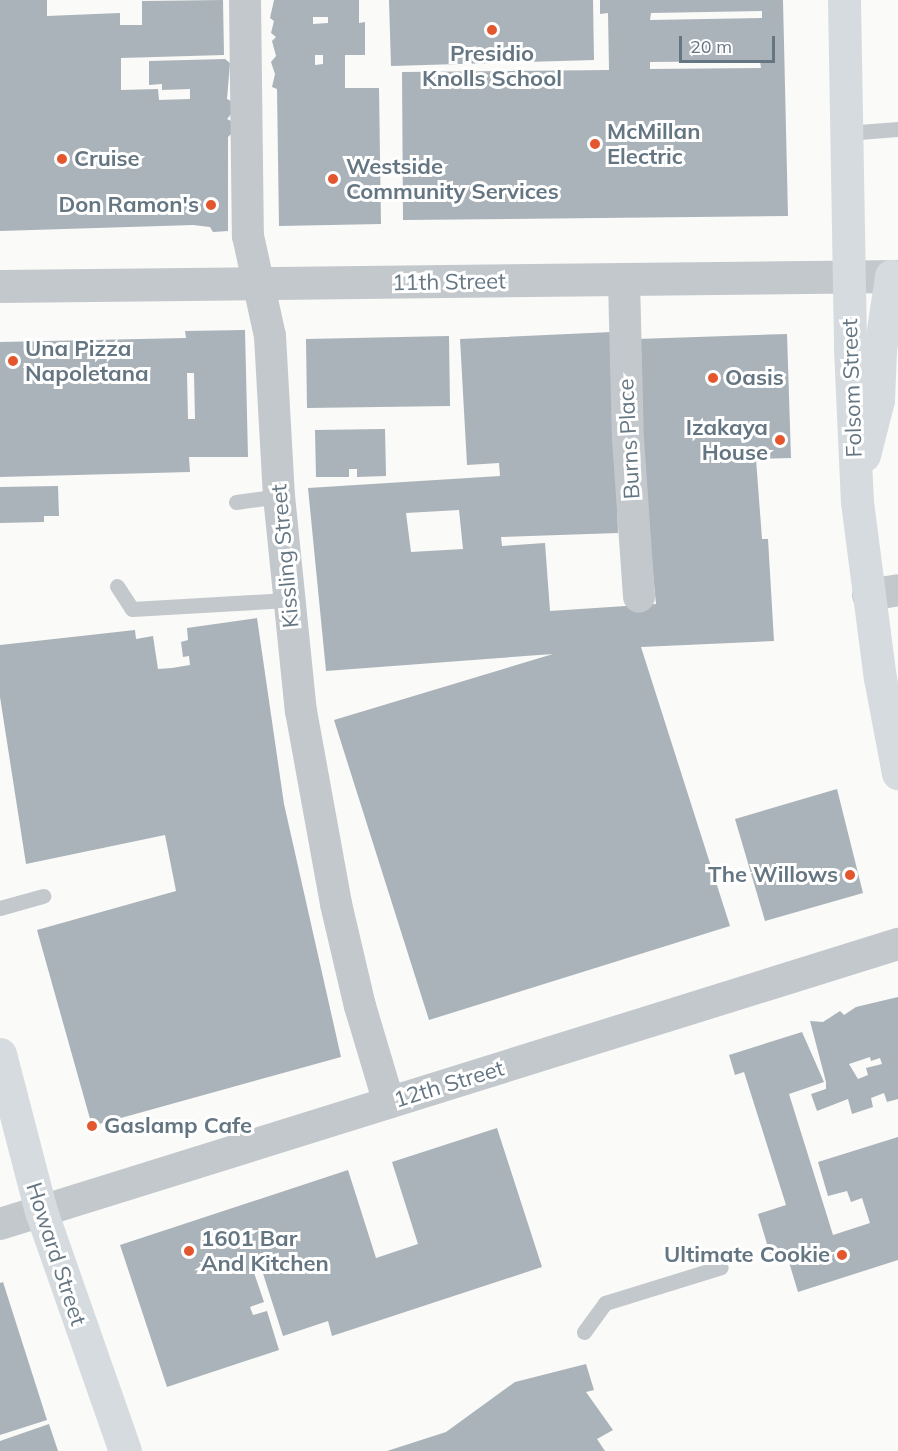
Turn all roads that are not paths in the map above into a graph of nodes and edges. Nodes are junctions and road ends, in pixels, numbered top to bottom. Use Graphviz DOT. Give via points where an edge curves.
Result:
graph roads {
  1 [pos="245,0"];
  2 [pos="844,0"];
  3 [pos="898,129"];
  4 [pos="846,133"];
  5 [pos="895,276"];
  6 [pos="848,279"];
  7 [pos="624,280"];
  8 [pos="260,285"];
  9 [pos="0,286"];
  10 [pos="856,486"];
  11 [pos="279,496"];
  12 [pos="236,502"];
  13 [pos="117,586"];
  14 [pos="883,593"];
  15 [pos="639,597"];
  16 [pos="288,600"];
  17 [pos="898,773"];
  18 [pos="43,896"];
  19 [pos="0,908"];
  20 [pos="898,944"];
  21 [pos="0,1054"];
  22 [pos="389,1103"];
  23 [pos="41,1211"];
  24 [pos="0,1224"];
  25 [pos="722,1267"];
  26 [pos="584,1332"];
  27 [pos="125,1451"];
  1 -- 8 [label="street, Kissling Street" via="248,236"];
  2 -- 4 [label="main road, Folsom Street"];
  3 -- 4 [label="lane"];
  4 -- 6 [label="main road, Folsom Street"];
  5 -- 6 [label="street, 11th Street"];
  5 -- 10 [label="main road" via="880,351 878,400"];
  6 -- 7 [label="street, 11th Street"];
  6 -- 10 [label="main road, Folsom Street"];
  7 -- 8 [label="street, 11th Street"];
  7 -- 15 [label="street, Burns Place" via="627,427"];
  8 -- 9 [label="street, 11th Street"];
  8 -- 11 [label="street, Kissling Street" via="270,336"];
  10 -- 14 [label="main road, Folsom Street"];
  11 -- 12 [label="lane"];
  11 -- 16 [label="street, Kissling Street"];
  13 -- 16 [label="lane" via="132,609"];
  14 -- 17 [label="main road, Folsom Street"];
  16 -- 22 [label="street, Kissling Street" via="316,807 360,1006"];
  18 -- 19 [label="lane"];
  20 -- 22 [label="street, 12th Street"];
  21 -- 23 [label="main road, Howard Street"];
  22 -- 23 [label="street, 12th Street"];
  23 -- 24 [label="street, 12th Street"];
  23 -- 27 [label="main road, Howard Street"];
  25 -- 26 [label="lane" via="605,1303"];
}
